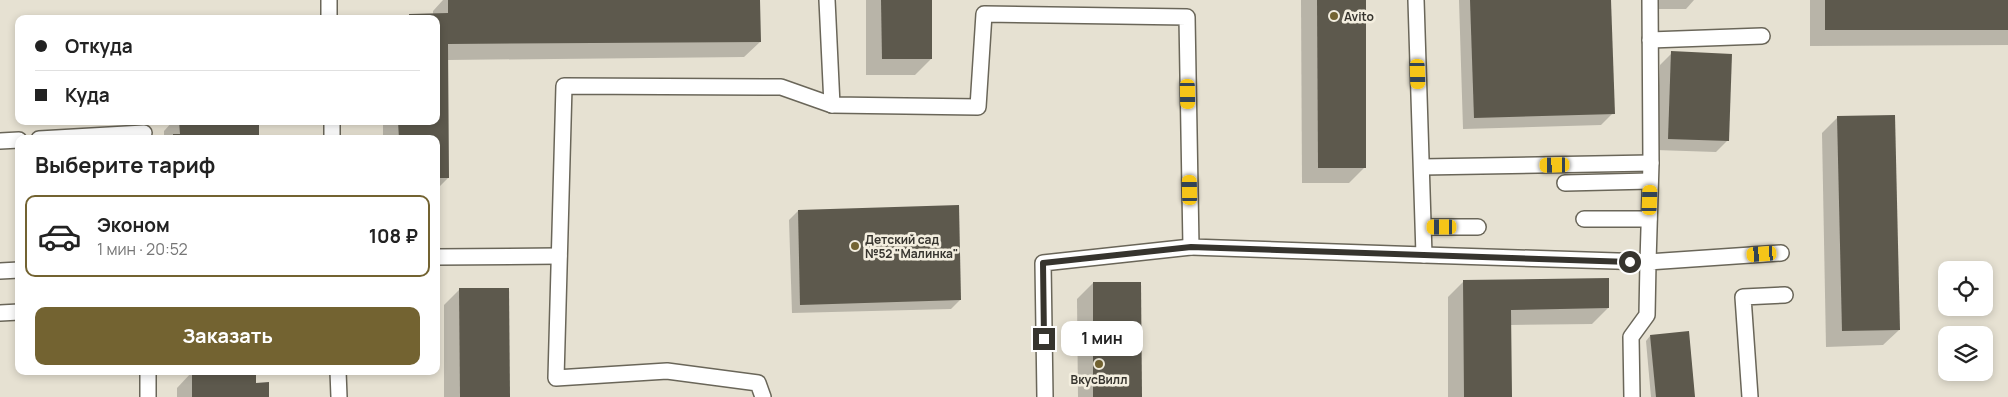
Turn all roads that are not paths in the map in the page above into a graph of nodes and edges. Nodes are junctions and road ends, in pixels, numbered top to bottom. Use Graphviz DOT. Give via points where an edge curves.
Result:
graph roads {
  1 [pos="329,0"];
  2 [pos="827,0"];
  3 [pos="1416,0"];
  4 [pos="1650,0"];
  5 [pos="329,15"];
  6 [pos="1762,36"];
  7 [pos="1650,40"];
  8 [pos="832,105"];
  9 [pos="144,131"];
  10 [pos="92,135"];
  11 [pos="15,140"];
  12 [pos="0,141"];
  13 [pos="1651,163"];
  14 [pos="1422,167"];
  15 [pos="1650,181"];
  16 [pos="1565,183"];
  17 [pos="1584,219"];
  18 [pos="1649,219"];
  19 [pos="1424,227"];
  20 [pos="1478,227"];
  21 [pos="1191,247"];
  22 [pos="1781,253"];
  23 [pos="1424,254"];
  24 [pos="559,256"];
  25 [pos="440,257"];
  26 [pos="1648,262"];
  27 [pos="15,270"];
  28 [pos="0,271"];
  29 [pos="1785,295"];
  30 [pos="15,312"];
  31 [pos="0,314"];
  32 [pos="148,375"];
  33 [pos="338,375"];
  34 [pos="148,397"];
  35 [pos="339,397"];
  36 [pos="763,397"];
  37 [pos="1045,397"];
  38 [pos="1632,397"];
  39 [pos="1750,397"];
  1 -- 5 [label="lane"];
  2 -- 8 [label="lane"];
  3 -- 14 [label="lane"];
  4 -- 7 [label="lane"];
  6 -- 7 [label="lane"];
  7 -- 13 [label="lane"];
  8 -- 21 [label="lane" via="978,107 984,14 1186,17"];
  8 -- 24 [label="lane" via="782,87 564,86"];
  9 -- 10 [label="lane"];
  11 -- 12 [label="lane"];
  13 -- 14 [label="lane"];
  13 -- 15 [label="lane"];
  14 -- 19 [label="lane"];
  15 -- 16 [label="lane"];
  15 -- 18 [label="lane"];
  17 -- 18 [label="lane"];
  18 -- 26 [label="lane"];
  19 -- 20 [label="lane"];
  19 -- 23 [label="lane"];
  21 -- 23 [label="lane"];
  21 -- 37 [label="lane" via="1043,263"];
  22 -- 26 [label="lane"];
  23 -- 26 [label="lane"];
  24 -- 25 [label="lane"];
  24 -- 36 [label="lane" via="556,378 667,371 758,383"];
  26 -- 38 [label="lane" via="1647,315 1630,337"];
  27 -- 28 [label="lane"];
  29 -- 39 [label="lane" via="1743,297"];
  30 -- 31 [label="lane"];
  32 -- 34 [label="lane"];
  33 -- 35 [label="lane"];
}
